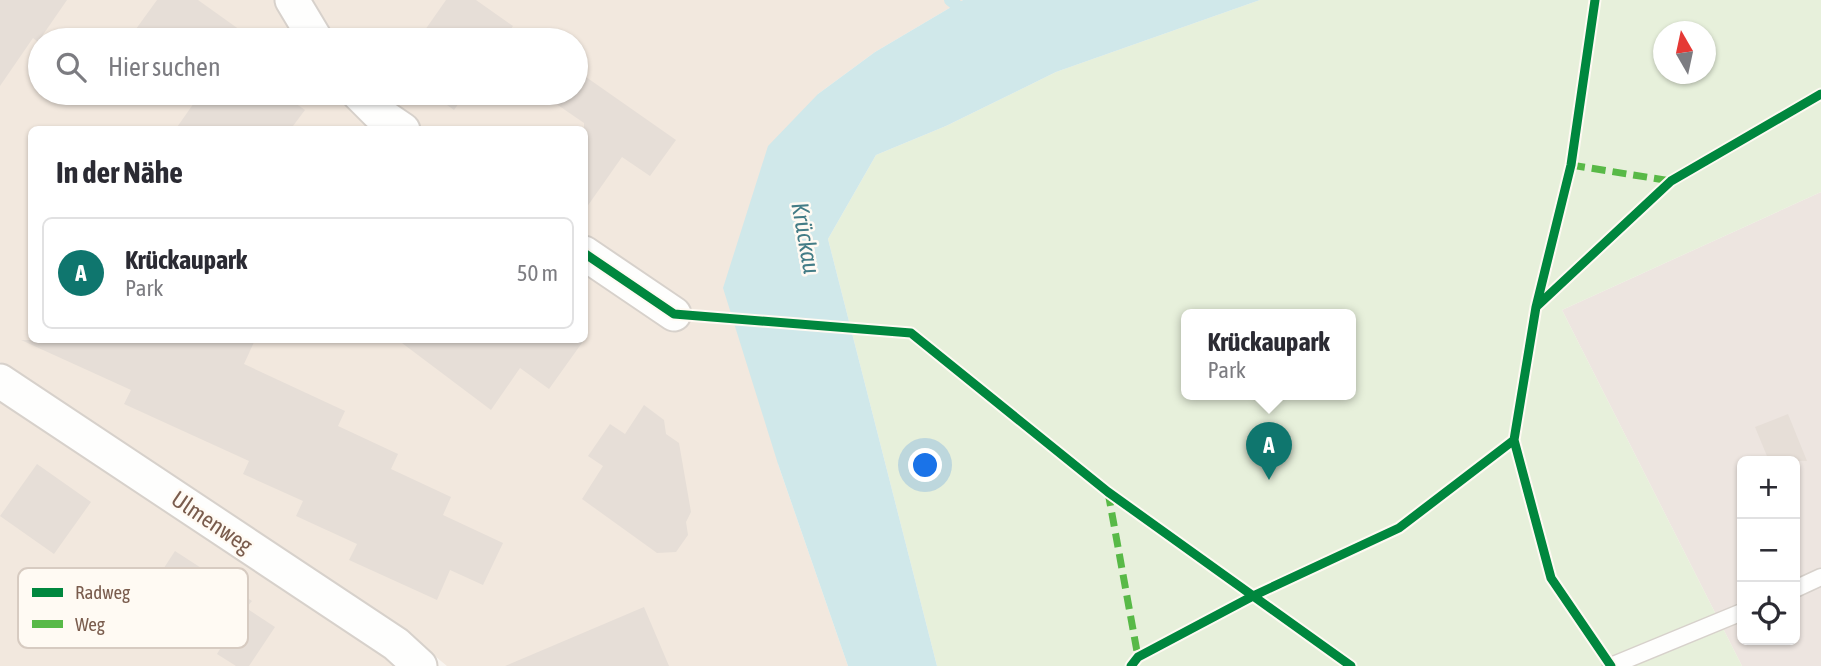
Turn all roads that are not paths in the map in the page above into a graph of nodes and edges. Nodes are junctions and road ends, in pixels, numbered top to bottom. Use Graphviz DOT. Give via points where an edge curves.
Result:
graph roads {
  1 [pos="292,0"];
  2 [pos="309,28"];
  3 [pos="371,105"];
  4 [pos="397,126"];
  5 [pos="588,256"];
  6 [pos="674,314"];
  7 [pos="0,382"];
  8 [pos="1821,577"];
  9 [pos="1800,587"];
  10 [pos="1737,614"];
  11 [pos="420,666"];
  12 [pos="1611,666"];
  1 -- 2 [label="street"];
  3 -- 4 [label="street"];
  5 -- 6 [label="street"];
  7 -- 11 [label="street, Ulmenweg" via="396,643"];
  8 -- 9 [label="lane"];
  10 -- 12 [label="lane"];
}
